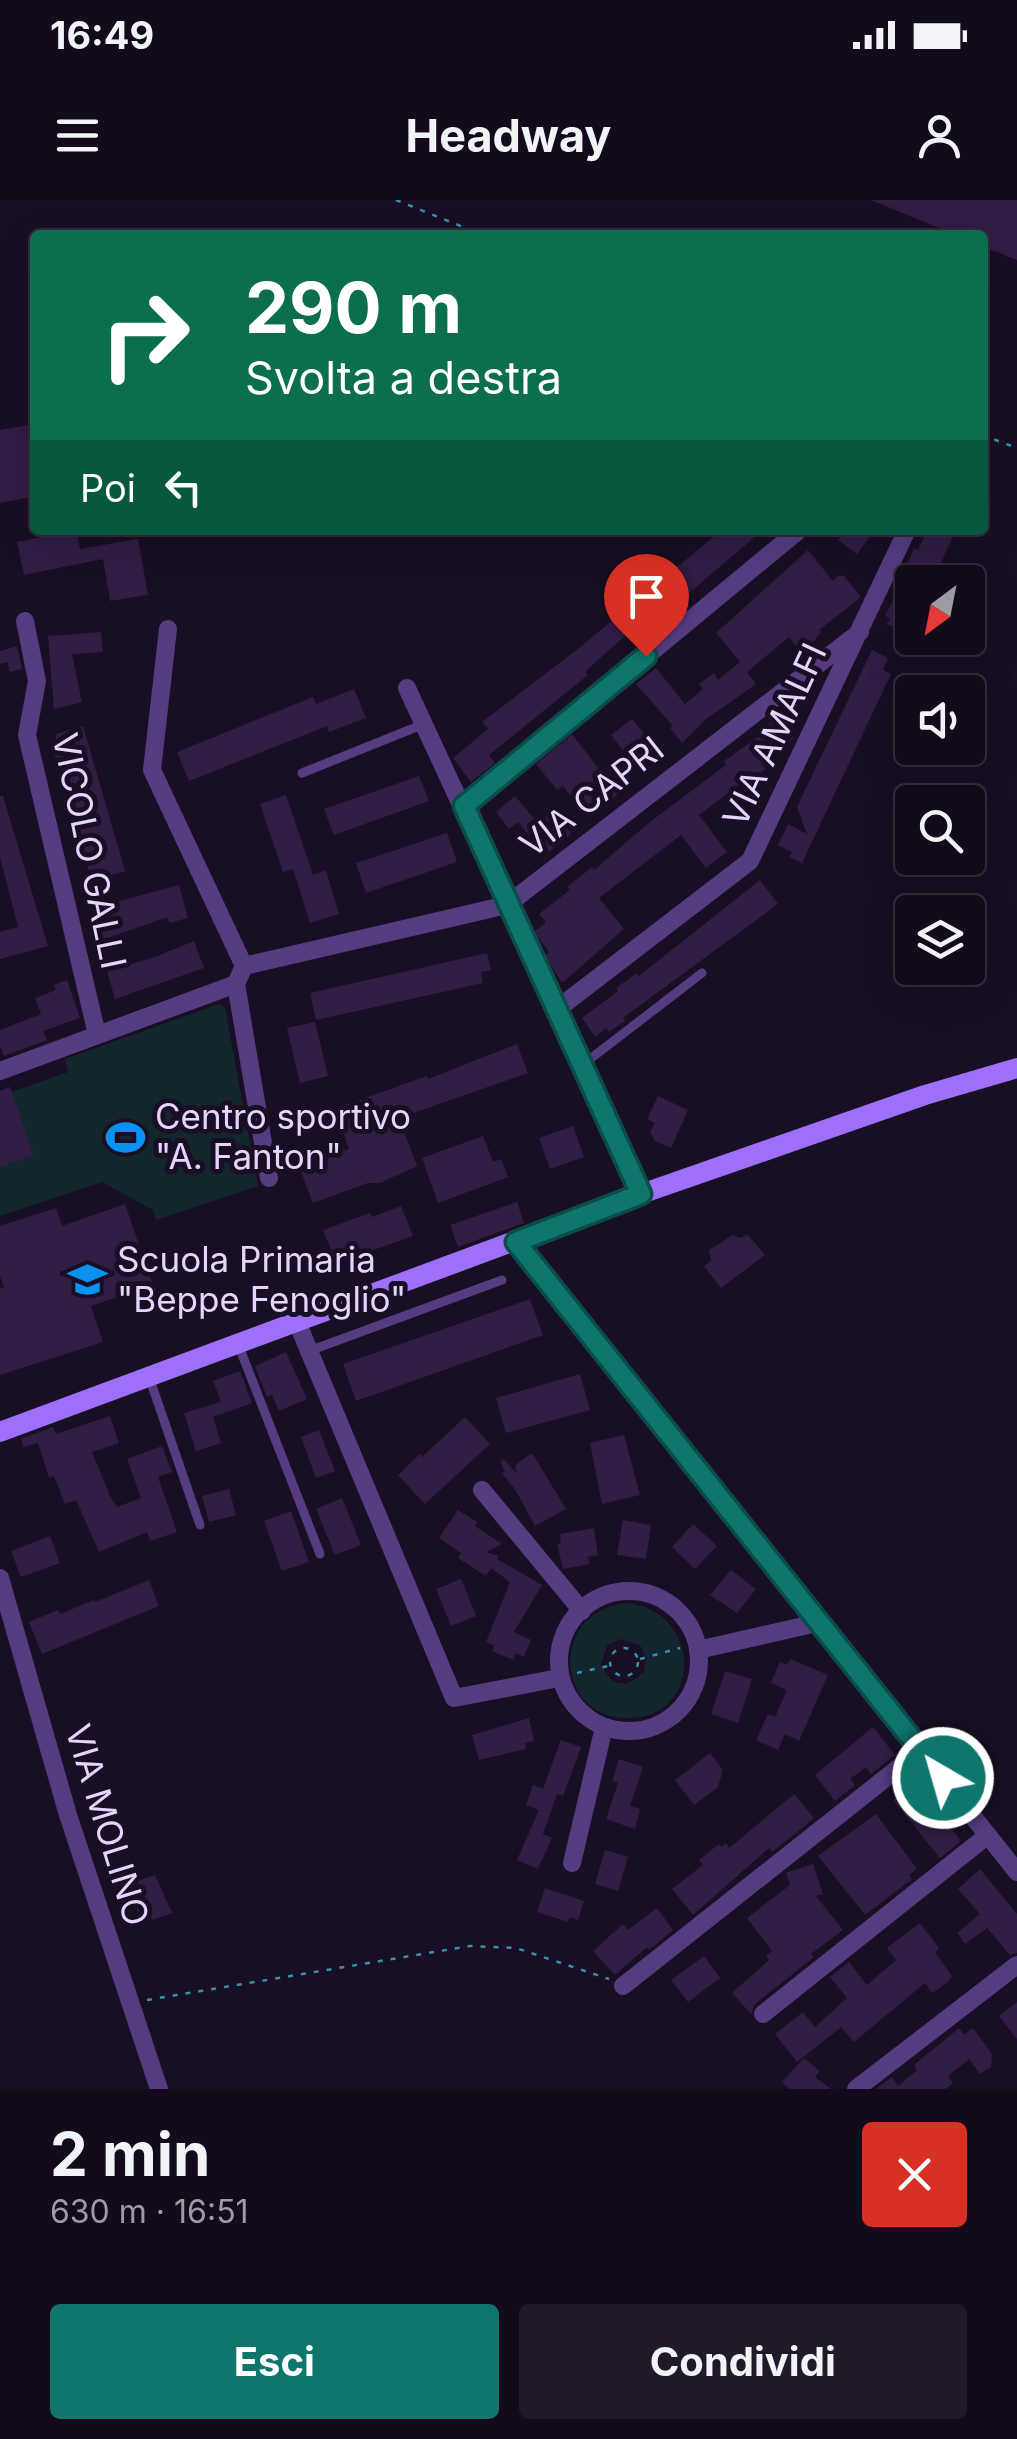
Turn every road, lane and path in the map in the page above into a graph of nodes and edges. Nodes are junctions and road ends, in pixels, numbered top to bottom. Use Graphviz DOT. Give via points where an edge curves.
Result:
graph roads {
  1 [pos="396,200"];
  2 [pos="471,230"];
  3 [pos="988,436"];
  4 [pos="1017,448"];
  5 [pos="792,535"];
  6 [pos="904,535"];
  7 [pos="26,621"];
  8 [pos="168,629"];
  9 [pos="860,632"];
  10 [pos="407,688"];
  11 [pos="424,724"];
  12 [pos="302,773"];
  13 [pos="464,806"];
  14 [pos="507,904"];
  15 [pos="244,966"];
  16 [pos="702,974"];
  17 [pos="236,984"];
  18 [pos="556,1010"];
  19 [pos="97,1036"];
  20 [pos="581,1066"];
  21 [pos="1017,1068"];
  22 [pos="0,1071"];
  23 [pos="269,1178"];
  24 [pos="641,1194"];
  25 [pos="516,1242"];
  26 [pos="502,1280"];
  27 [pos="297,1322"];
  28 [pos="238,1344"];
  29 [pos="309,1350"];
  30 [pos="149,1376"];
  31 [pos="0,1432"];
  32 [pos="482,1490"];
  33 [pos="200,1525"];
  34 [pos="320,1554"];
  35 [pos="0,1578"];
  36 [pos="582,1610"];
  37 [pos="821,1622"];
  38 [pos="698,1654"];
  39 [pos="638,1660"];
  40 [pos="610,1666"];
  41 [pos="561,1683"];
  42 [pos="604,1727"];
  43 [pos="921,1750"];
  44 [pos="988,1835"];
  45 [pos="572,1863"];
  46 [pos="1017,1872"];
  47 [pos="1017,1965"];
  48 [pos="623,1986"];
  49 [pos="130,2004"];
  50 [pos="763,2014"];
  51 [pos="159,2089"];
  52 [pos="856,2089"];
  1 -- 2 [label="path"];
  3 -- 4 [label="path"];
  5 -- 13 [label="street"];
  6 -- 9 [label="street, VIA AMALFI"];
  7 -- 19 [label="street, VICOLO GALLI" via="38,681 26,735"];
  8 -- 15 [label="street" via="152,770"];
  9 -- 14 [label="street, VIA CAPRI"];
  9 -- 18 [label="street, VIA AMALFI" via="750,862"];
  10 -- 11 [label="street"];
  11 -- 12 [label="lane"];
  11 -- 13 [label="street"];
  13 -- 14 [label="street"];
  14 -- 15 [label="street"];
  14 -- 18 [label="street"];
  15 -- 17 [label="street"];
  16 -- 20 [label="lane"];
  17 -- 19 [label="street"];
  17 -- 23 [label="street"];
  18 -- 20 [label="street"];
  19 -- 22 [label="street"];
  20 -- 24 [label="street"];
  21 -- 24 [label="street"];
  24 -- 25 [label="street"];
  25 -- 27 [label="street"];
  25 -- 37 [label="street"];
  26 -- 29 [label="lane"];
  27 -- 28 [label="street"];
  27 -- 29 [label="street"];
  28 -- 30 [label="street"];
  28 -- 34 [label="lane"];
  29 -- 41 [label="street" via="454,1698"];
  30 -- 31 [label="street"];
  30 -- 33 [label="lane"];
  32 -- 36 [label="street"];
  35 -- 49 [label="street, VIA MOLINO"];
  36 -- 38 [label="street" via="610,1594 656,1597 690,1628"];
  36 -- 41 [label="street" via="562,1640"];
  37 -- 38 [label="street"];
  37 -- 43 [label="street"];
  38 -- 39 [label="path" via="682,1660 682,1648"];
  38 -- 42 [label="street" via="692,1691 664,1722 635,1730"];
  39 -- 40 [label="path" via="630,1676"];
  39 -- 40 [label="path" via="624,1648 614,1652"];
  40 -- 41 [label="path" via="568,1675 572,1684"];
  41 -- 42 [label="street" via="586,1717"];
  42 -- 45 [label="street"];
  43 -- 44 [label="street"];
  43 -- 48 [label="street"];
  44 -- 46 [label="street"];
  44 -- 50 [label="street"];
  47 -- 52 [label="street"];
  48 -- 49 [label="path" via="516,1948 470,1946"];
  49 -- 51 [label="street, VIA MOLINO"];
}
